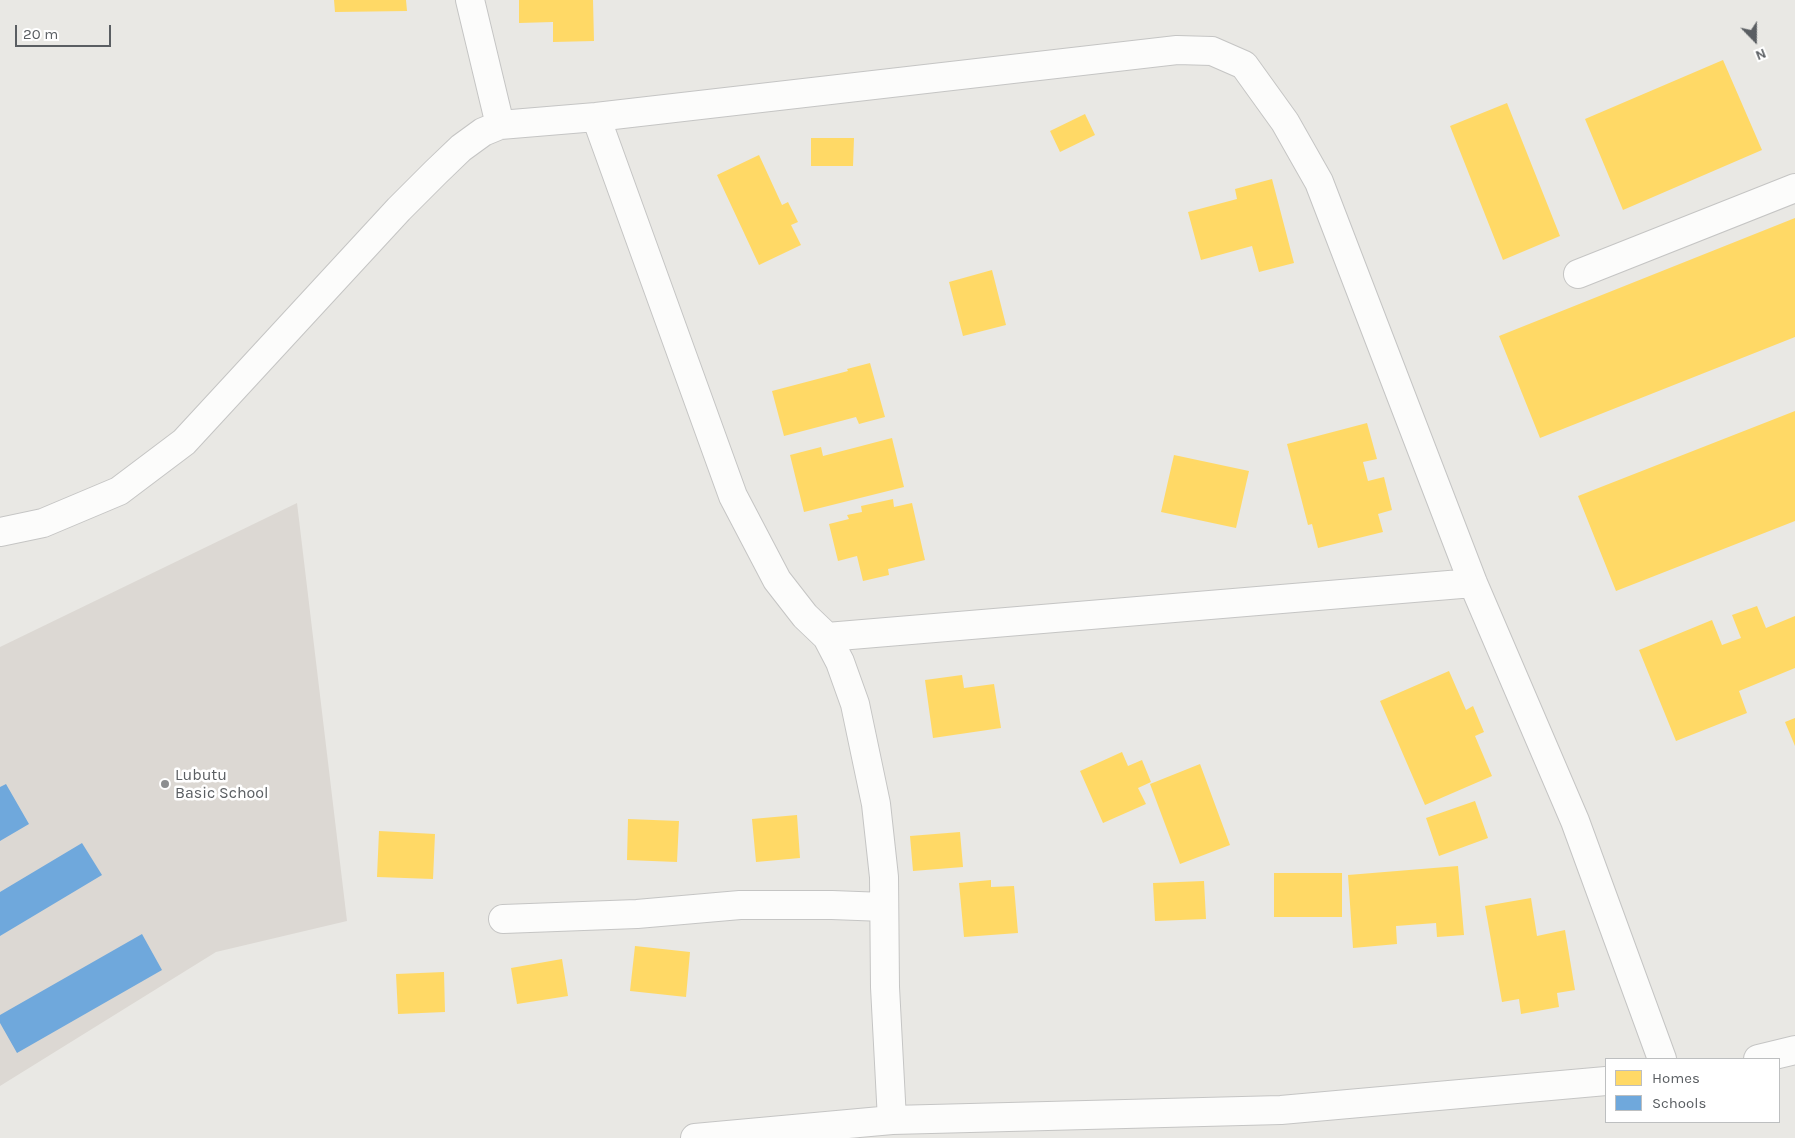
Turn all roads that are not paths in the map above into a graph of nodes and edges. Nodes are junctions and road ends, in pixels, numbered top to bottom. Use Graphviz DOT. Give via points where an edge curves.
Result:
graph roads {
  1 [pos="470,0"];
  2 [pos="596,116"];
  3 [pos="500,125"];
  4 [pos="1795,188"];
  5 [pos="1578,274"];
  6 [pos="0,532"];
  7 [pos="1473,583"];
  8 [pos="827,636"];
  9 [pos="884,907"];
  10 [pos="504,919"];
  11 [pos="1795,1050"];
  12 [pos="1662,1058"];
  13 [pos="1762,1058"];
  14 [pos="1605,1081"];
  15 [pos="892,1120"];
  16 [pos="695,1138"];
  1 -- 3 [label="street"];
  2 -- 3 [label="street"];
  2 -- 7 [label="street" via="1177,50 1212,51 1244,65 1285,122 1319,182"];
  2 -- 8 [label="street" via="734,496 777,580 805,616"];
  3 -- 6 [label="street" via="468,143 436,172 184,442 119,491 43,523"];
  4 -- 5 [label="street"];
  7 -- 8 [label="street"];
  7 -- 12 [label="street" via="1574,821"];
  8 -- 9 [label="street" via="855,704 876,804"];
  9 -- 10 [label="street" via="740,905 638,914"];
  9 -- 15 [label="street"];
  11 -- 13 [label="street"];
  14 -- 15 [label="street" via="1281,1110"];
  15 -- 16 [label="street"];
}
